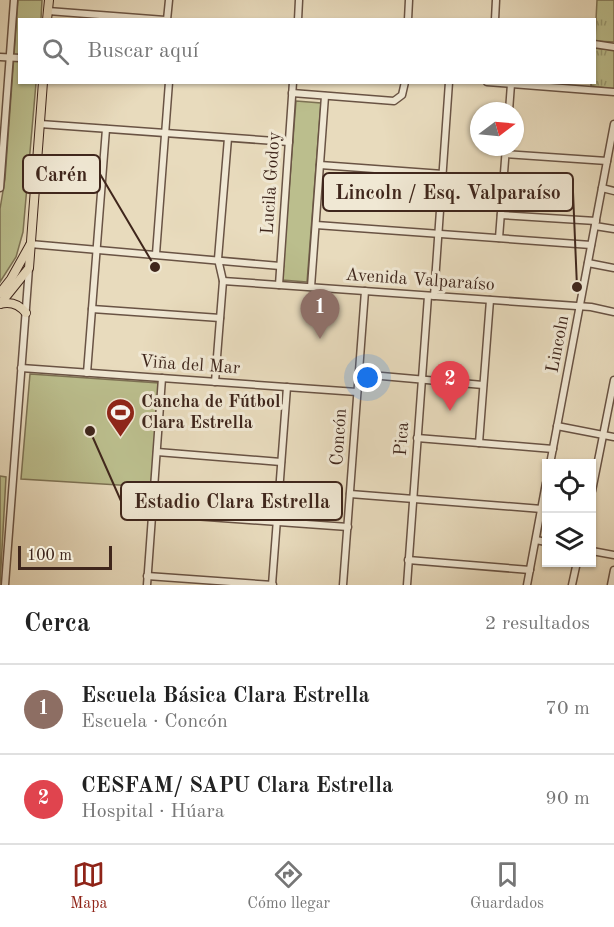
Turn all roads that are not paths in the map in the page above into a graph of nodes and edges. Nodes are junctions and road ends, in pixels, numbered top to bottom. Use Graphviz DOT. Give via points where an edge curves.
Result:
graph roads {
  1 [pos="14,0"];
  2 [pos="49,0"];
  3 [pos="169,0"];
  4 [pos="299,0"];
  5 [pos="409,0"];
  6 [pos="496,0"];
  7 [pos="47,15"];
  8 [pos="118,18"];
  9 [pos="166,18"];
  10 [pos="298,18"];
  11 [pos="408,18"];
  12 [pos="495,18"];
  13 [pos="596,44"];
  14 [pos="614,46"];
  15 [pos="0,57"];
  16 [pos="10,57"];
  17 [pos="18,58"];
  18 [pos="43,84"];
  19 [pos="169,84"];
  20 [pos="293,84"];
  21 [pos="405,84"];
  22 [pos="449,84"];
  23 [pos="511,84"];
  24 [pos="614,92"];
  25 [pos="292,93"];
  26 [pos="325,96"];
  27 [pos="510,102"];
  28 [pos="3,124"];
  29 [pos="40,124"];
  30 [pos="614,124"];
  31 [pos="106,129"];
  32 [pos="165,133"];
  33 [pos="228,138"];
  34 [pos="289,142"];
  35 [pos="524,152"];
  36 [pos="611,152"];
  37 [pos="506,156"];
  38 [pos="607,161"];
  39 [pos="320,165"];
  40 [pos="443,174"];
  41 [pos="1,178"];
  42 [pos="0,188"];
  43 [pos="602,188"];
  44 [pos="614,190"];
  45 [pos="501,215"];
  46 [pos="595,223"];
  47 [pos="316,225"];
  48 [pos="614,230"];
  49 [pos="438,234"];
  50 [pos="499,238"];
  51 [pos="30,244"];
  52 [pos="591,245"];
  53 [pos="97,249"];
  54 [pos="156,254"];
  55 [pos="218,259"];
  56 [pos="588,263"];
  57 [pos="280,266"];
  58 [pos="29,268"];
  59 [pos="614,268"];
  60 [pos="223,280"];
  61 [pos="279,285"];
  62 [pos="311,287"];
  63 [pos="365,291"];
  64 [pos="0,292"];
  65 [pos="431,296"];
  66 [pos="490,300"];
  67 [pos="0,304"];
  68 [pos="580,306"];
  69 [pos="92,309"];
  70 [pos="614,312"];
  71 [pos="26,313"];
  72 [pos="220,318"];
  73 [pos="21,368"];
  74 [pos="87,372"];
  75 [pos="359,374"];
  76 [pos="162,378"];
  77 [pos="422,379"];
  78 [pos="614,380"];
  79 [pos="215,382"];
  80 [pos="483,385"];
  81 [pos="287,387"];
  82 [pos="357,392"];
  83 [pos="557,426"];
  84 [pos="603,435"];
  85 [pos="614,437"];
  86 [pos="417,438"];
  87 [pos="479,443"];
  88 [pos="553,449"];
  89 [pos="157,452"];
  90 [pos="551,459"];
  91 [pos="281,462"];
  92 [pos="596,468"];
  93 [pos="350,494"];
  94 [pos="413,499"];
  95 [pos="542,509"];
  96 [pos="152,513"];
  97 [pos="277,522"];
  98 [pos="348,527"];
  99 [pos="536,540"];
  100 [pos="542,541"];
  101 [pos="596,552"];
  102 [pos="614,555"];
  103 [pos="408,560"];
  104 [pos="576,567"];
  105 [pos="530,570"];
  106 [pos="614,570"];
  107 [pos="147,576"];
  108 [pos="5,585"];
  109 [pos="147,585"];
  110 [pos="273,585"];
  111 [pos="343,585"];
  112 [pos="406,585"];
  113 [pos="527,585"];
  114 [pos="572,585"];
  115 [pos="611,585"];
  1 -- 16 [label="street"];
  2 -- 7 [label="main road"];
  3 -- 9 [label="street"];
  4 -- 10 [label="street"];
  5 -- 11 [label="street"];
  6 -- 12 [label="street"];
  7 -- 8 [label="street"];
  13 -- 14 [label="street"];
  15 -- 16 [label="street"];
  16 -- 17 [label="street"];
  16 -- 28 [label="street"];
  18 -- 29 [label="main road"];
  19 -- 32 [label="street"];
  20 -- 25 [label="street, Lucila Godoy"];
  21 -- 26 [label="street" via="402,95 394,101"];
  22 -- 40 [label="street, Pica"];
  23 -- 24 [label="street"];
  23 -- 27 [label="street"];
  25 -- 26 [label="street"];
  25 -- 34 [label="street, Lucila Godoy"];
  26 -- 39 [label="street"];
  28 -- 41 [label="street"];
  29 -- 31 [label="street"];
  29 -- 51 [label="main road"];
  30 -- 36 [label="street, Lincoln"];
  31 -- 32 [label="street"];
  31 -- 53 [label="street"];
  32 -- 33 [label="street"];
  32 -- 54 [label="street"];
  33 -- 34 [label="street"];
  33 -- 55 [label="street"];
  34 -- 57 [label="street, Lucila Godoy"];
  35 -- 38 [label="street"];
  36 -- 38 [label="street, Lincoln"];
  37 -- 45 [label="street"];
  38 -- 43 [label="street, Lincoln"];
  39 -- 40 [label="street"];
  39 -- 47 [label="street"];
  40 -- 49 [label="street, Pica"];
  41 -- 42 [label="street"];
  43 -- 44 [label="street"];
  43 -- 46 [label="street, Lincoln"];
  45 -- 46 [label="street"];
  45 -- 50 [label="street"];
  46 -- 48 [label="street"];
  46 -- 52 [label="street, Lincoln"];
  47 -- 49 [label="street"];
  47 -- 62 [label="street"];
  49 -- 50 [label="street"];
  49 -- 65 [label="street, Pica"];
  50 -- 52 [label="street"];
  51 -- 53 [label="street"];
  51 -- 58 [label="main road"];
  51 -- 64 [label="main road"];
  52 -- 56 [label="street, Lincoln"];
  53 -- 54 [label="street"];
  53 -- 69 [label="street"];
  54 -- 55 [label="street"];
  55 -- 57 [label="street"];
  55 -- 60 [label="street"];
  56 -- 59 [label="street"];
  56 -- 68 [label="street, Lincoln"];
  57 -- 61 [label="street, Lucila Godoy"];
  58 -- 67 [label="main road"];
  58 -- 71 [label="street"];
  60 -- 61 [label="street, Avenida Valparaíso"];
  60 -- 72 [label="street"];
  61 -- 62 [label="street, Avenida Valparaíso"];
  62 -- 63 [label="street, Avenida Valparaíso"];
  63 -- 65 [label="street, Avenida Valparaíso"];
  63 -- 75 [label="street, Concón"];
  65 -- 66 [label="street, Avenida Valparaíso"];
  65 -- 77 [label="street, Pica"];
  66 -- 68 [label="street, Avenida Valparaíso"];
  66 -- 80 [label="street"];
  67 -- 71 [label="main road" via="15,304"];
  68 -- 70 [label="street, Avenida Valparaíso"];
  68 -- 83 [label="street, Lincoln"];
  69 -- 72 [label="street"];
  69 -- 74 [label="street"];
  71 -- 73 [label="street"];
  72 -- 79 [label="street"];
  73 -- 74 [label="street, Viña del Mar"];
  73 -- 108 [label="street"];
  74 -- 76 [label="street, Viña del Mar"];
  75 -- 77 [label="street"];
  75 -- 82 [label="street, Concón"];
  76 -- 79 [label="street, Viña del Mar"];
  76 -- 89 [label="street"];
  77 -- 80 [label="street"];
  77 -- 86 [label="street, Pica"];
  78 -- 84 [label="street"];
  79 -- 81 [label="street, Viña del Mar"];
  80 -- 87 [label="street"];
  81 -- 82 [label="street, Viña del Mar"];
  81 -- 91 [label="street"];
  82 -- 93 [label="street, Concón"];
  83 -- 84 [label="street"];
  83 -- 88 [label="street, Lincoln"];
  84 -- 85 [label="street"];
  84 -- 92 [label="street"];
  86 -- 87 [label="street"];
  86 -- 94 [label="street, Pica"];
  87 -- 88 [label="street"];
  88 -- 90 [label="street, Lincoln"];
  89 -- 91 [label="street"];
  89 -- 96 [label="street"];
  91 -- 97 [label="street"];
  93 -- 94 [label="street"];
  93 -- 98 [label="street, Concón"];
  94 -- 95 [label="street"];
  94 -- 103 [label="street, Pica"];
  95 -- 99 [label="street"];
  96 -- 97 [label="street"];
  96 -- 107 [label="street"];
  97 -- 98 [label="street"];
  97 -- 110 [label="street"];
  98 -- 111 [label="street, Concón"];
  99 -- 100 [label="street"];
  99 -- 105 [label="street"];
  101 -- 102 [label="street"];
  103 -- 105 [label="street"];
  103 -- 112 [label="street, Pica"];
  104 -- 114 [label="street"];
  105 -- 113 [label="street"];
  106 -- 115 [label="street"];
  107 -- 109 [label="street"];
  107 -- 110 [label="street"];
}
